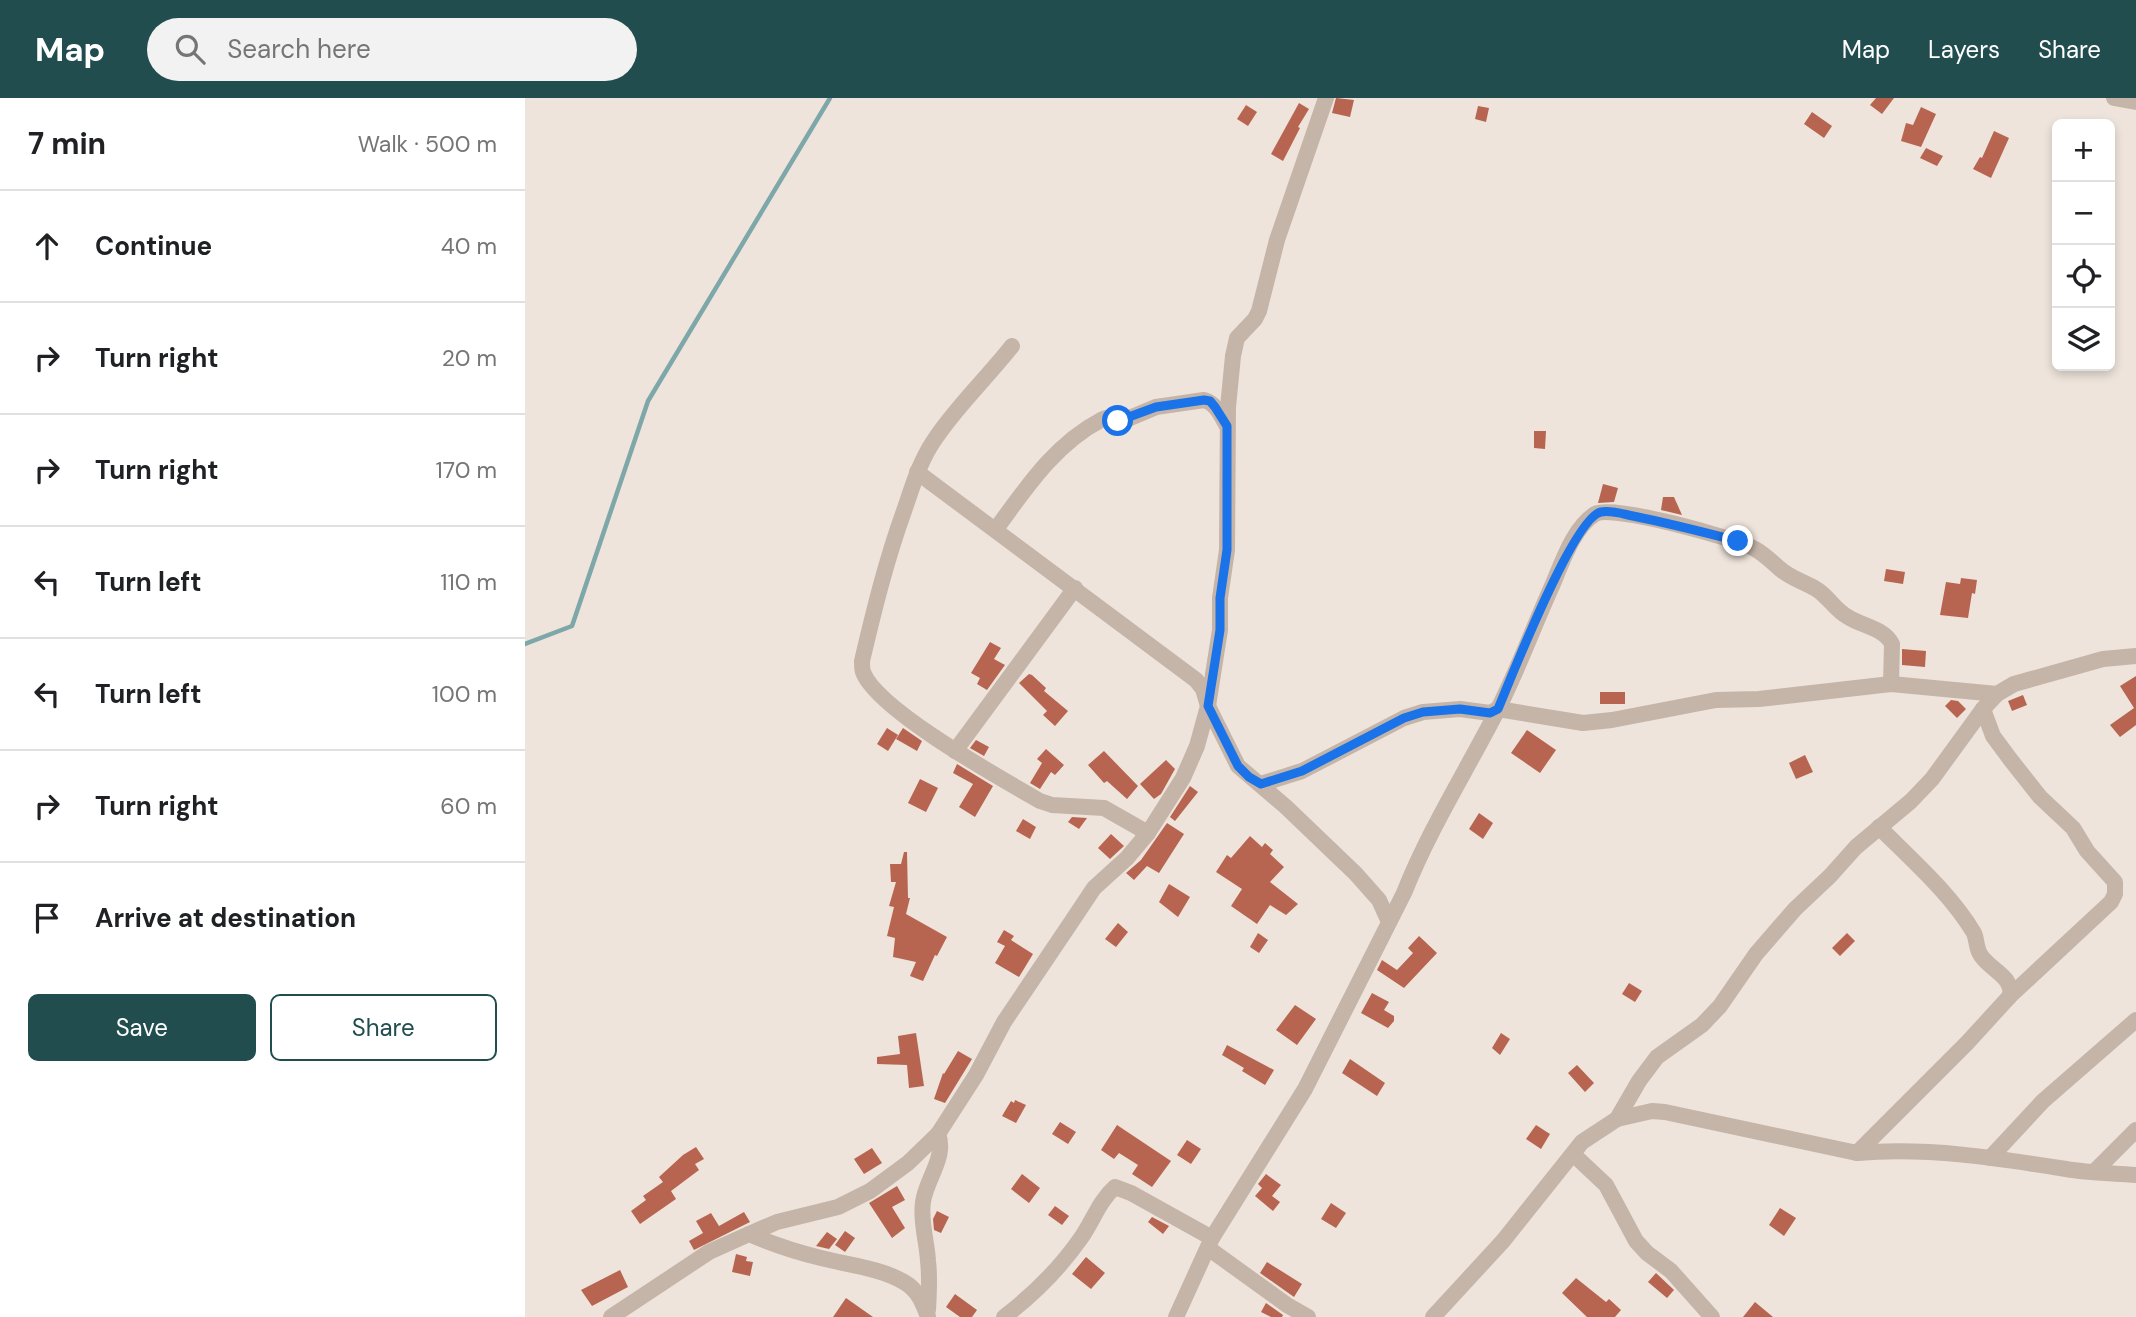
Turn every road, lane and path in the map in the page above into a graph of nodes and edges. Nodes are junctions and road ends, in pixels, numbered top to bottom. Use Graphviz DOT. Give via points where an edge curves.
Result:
graph roads {
  1 [pos="1326,98"];
  2 [pos="2114,98"];
  3 [pos="2136,102"];
  4 [pos="1011,346"];
  5 [pos="1227,426"];
  6 [pos="917,472"];
  7 [pos="996,529"];
  8 [pos="1075,589"];
  9 [pos="2136,656"];
  10 [pos="1891,684"];
  11 [pos="1997,694"];
  12 [pos="1208,706"];
  13 [pos="1498,709"];
  14 [pos="1983,709"];
  15 [pos="955,751"];
  16 [pos="1261,784"];
  17 [pos="1879,827"];
  18 [pos="1148,832"];
  19 [pos="1389,922"];
  20 [pos="2010,996"];
  21 [pos="2136,1020"];
  22 [pos="1617,1119"];
  23 [pos="2136,1130"];
  24 [pos="938,1135"];
  25 [pos="1857,1153"];
  26 [pos="1573,1154"];
  27 [pos="1990,1157"];
  28 [pos="2094,1172"];
  29 [pos="2136,1175"];
  30 [pos="749,1234"];
  31 [pos="1210,1243"];
  32 [pos="928,1316"];
  33 [pos="611,1317"];
  34 [pos="1004,1317"];
  35 [pos="1176,1317"];
  36 [pos="1308,1317"];
  37 [pos="1433,1317"];
  38 [pos="1712,1317"];
  1 -- 5 [label="street" via="1277,240 1259,311 1237,338"];
  2 -- 3 [label="street"];
  4 -- 6 [label="street" via="948,421"];
  5 -- 7 [label="street" via="1210,401 1204,400 1156,407 1125,420 1101,420 1070,439"];
  5 -- 12 [label="street" via="1227,550"];
  6 -- 7 [label="street"];
  6 -- 15 [label="street" via="877,595 863,672 888,704"];
  7 -- 8 [label="street"];
  8 -- 12 [label="street" via="1196,680"];
  8 -- 15 [label="street"];
  9 -- 11 [label="street" via="2103,659 2014,684"];
  10 -- 11 [label="street"];
  10 -- 13 [label="street" via="1716,700 1583,723"];
  10 -- 13 [label="street" via="1889,639 1846,616 1820,591 1787,576 1756,549 1687,526 1600,512 1585,523 1564,561"];
  11 -- 14 [label="street"];
  12 -- 16 [label="street" via="1238,766"];
  12 -- 18 [label="street" via="1183,778"];
  13 -- 16 [label="street" via="1490,713 1460,709 1423,712 1404,718 1302,771"];
  13 -- 19 [label="street"];
  14 -- 17 [label="street" via="1932,779"];
  14 -- 20 [label="street" via="1993,736 2010,759 2073,828 2116,888 2111,902"];
  15 -- 18 [label="street" via="1040,801 1104,808"];
  16 -- 19 [label="street" via="1356,874 1386,910"];
  17 -- 20 [label="street" via="1955,906 1973,931 1980,954 2010,986"];
  17 -- 22 [label="street" via="1795,909 1702,1025 1657,1057"];
  18 -- 24 [label="street" via="1094,888 1004,1022"];
  19 -- 31 [label="street" via="1305,1089"];
  20 -- 25 [label="street"];
  21 -- 27 [label="street" via="2043,1101"];
  22 -- 25 [label="street" via="1665,1112"];
  22 -- 26 [label="street" via="1590,1135"];
  23 -- 28 [label="street"];
  24 -- 30 [label="street" via="870,1191 838,1207"];
  24 -- 32 [label="street" via="939,1156 922,1213 929,1262"];
  25 -- 27 [label="street"];
  26 -- 37 [label="street" via="1503,1241"];
  26 -- 38 [label="street" via="1606,1185 1636,1241 1671,1271"];
  27 -- 28 [label="street"];
  28 -- 29 [label="street"];
  30 -- 32 [label="street" via="906,1283 921,1297"];
  30 -- 33 [label="street" via="709,1252"];
  31 -- 34 [label="street" via="1115,1187 1061,1263"];
  31 -- 35 [label="street"];
  31 -- 36 [label="street"];
}
